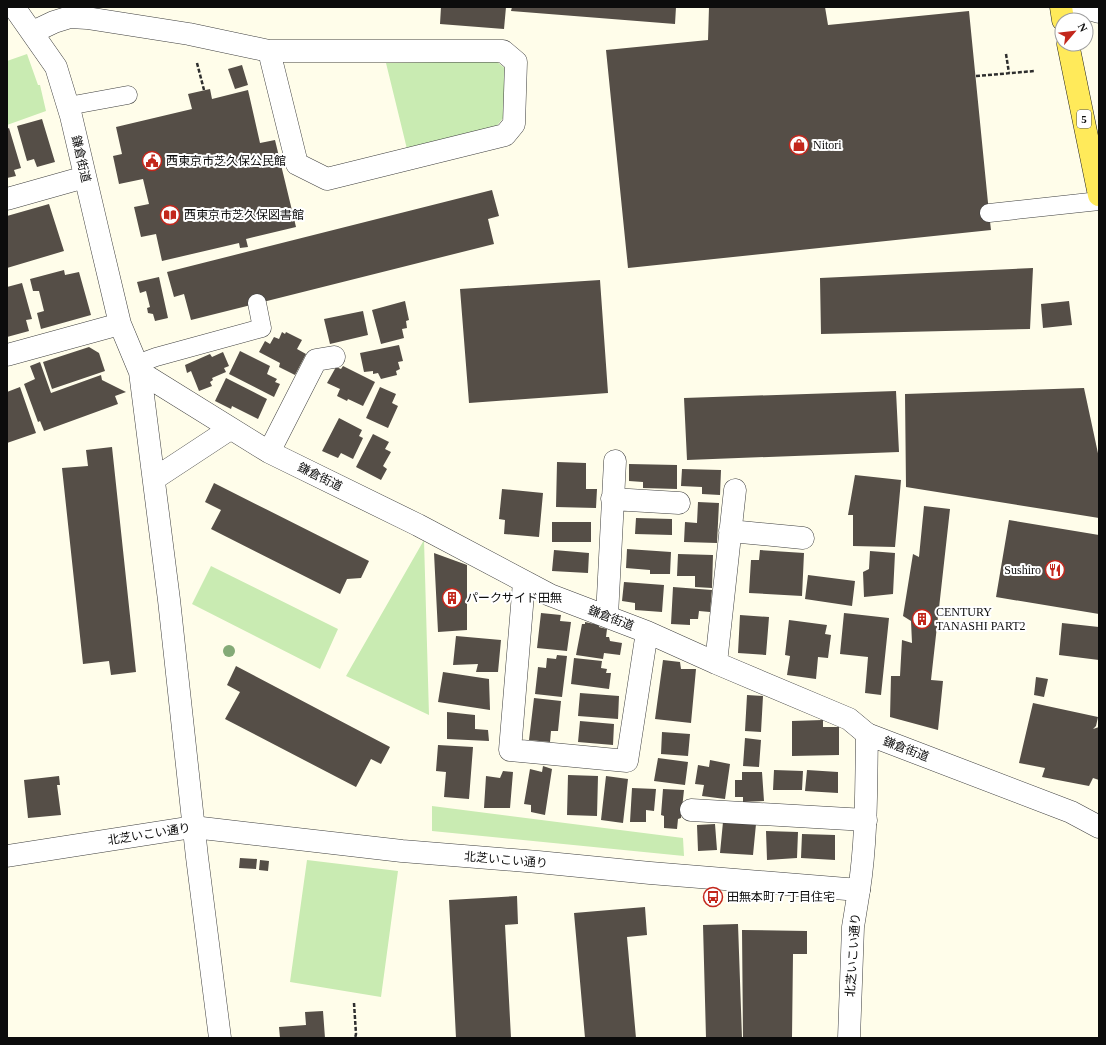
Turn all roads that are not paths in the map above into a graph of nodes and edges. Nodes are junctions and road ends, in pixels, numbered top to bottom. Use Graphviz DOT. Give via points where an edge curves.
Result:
graph roads {
  1 [pos="14,7"];
  2 [pos="1082,7"];
  3 [pos="1099,12"];
  4 [pos="33,32"];
  5 [pos="269,50"];
  6 [pos="1070,52"];
  7 [pos="128,95"];
  8 [pos="68,106"];
  9 [pos="85,177"];
  10 [pos="1099,195"];
  11 [pos="7,199"];
  12 [pos="1099,201"];
  13 [pos="988,213"];
  14 [pos="257,303"];
  15 [pos="120,324"];
  16 [pos="7,355"];
  17 [pos="334,357"];
  18 [pos="138,368"];
  19 [pos="230,429"];
  20 [pos="269,452"];
  21 [pos="615,461"];
  22 [pos="154,479"];
  23 [pos="735,490"];
  24 [pos="612,499"];
  25 [pos="679,503"];
  26 [pos="730,531"];
  27 [pos="803,538"];
  28 [pos="524,582"];
  29 [pos="607,616"];
  30 [pos="647,632"];
  31 [pos="716,663"];
  32 [pos="867,734"];
  33 [pos="691,810"];
  34 [pos="866,820"];
  35 [pos="193,827"];
  36 [pos="1099,827"];
  37 [pos="7,856"];
  38 [pos="859,890"];
  39 [pos="220,1038"];
  40 [pos="849,1038"];
  1 -- 4 [label="street, 鎌倉街道"];
  2 -- 3 [label="street"];
  4 -- 5 [label="street" via="70,17 87,18"];
  4 -- 8 [label="street, 鎌倉街道" via="56,66"];
  5 -- 5 [label="street" via="503,51 516,62 514,124 505,134 327,179 297,164"];
  6 -- 10 [label="main road, 5"];
  7 -- 8 [label="lane"];
  8 -- 9 [label="street, 鎌倉街道"];
  9 -- 11 [label="street"];
  9 -- 15 [label="street, 鎌倉街道"];
  12 -- 13 [label="lane"];
  14 -- 18 [label="lane" via="262,328 156,357"];
  15 -- 16 [label="street"];
  15 -- 18 [label="street, 鎌倉街道"];
  17 -- 20 [label="street" via="316,360"];
  18 -- 19 [label="street, 鎌倉街道"];
  18 -- 22 [label="street, 鎌倉街道"];
  19 -- 20 [label="street, 鎌倉街道"];
  19 -- 22 [label="street"];
  20 -- 28 [label="street, 鎌倉街道" via="418,525"];
  21 -- 24 [label="street"];
  22 -- 35 [label="street, 鎌倉街道"];
  23 -- 26 [label="street"];
  24 -- 25 [label="street"];
  24 -- 29 [label="street"];
  26 -- 27 [label="street"];
  26 -- 31 [label="street"];
  28 -- 29 [label="street, 鎌倉街道" via="550,595"];
  28 -- 30 [label="street" via="510,750 627,761"];
  29 -- 30 [label="street, 鎌倉街道"];
  30 -- 31 [label="street, 鎌倉街道"];
  31 -- 32 [label="street, 鎌倉街道" via="849,719"];
  32 -- 34 [label="street"];
  32 -- 36 [label="street, 鎌倉街道" via="1071,812"];
  33 -- 34 [label="street"];
  34 -- 38 [label="street"];
  35 -- 37 [label="street, 北芝いこい通り"];
  35 -- 38 [label="street, 北芝いこい通り" via="402,851"];
  35 -- 39 [label="street, 鎌倉街道"];
  38 -- 40 [label="street, 北芝いこい通り" via="853,927"];
}
